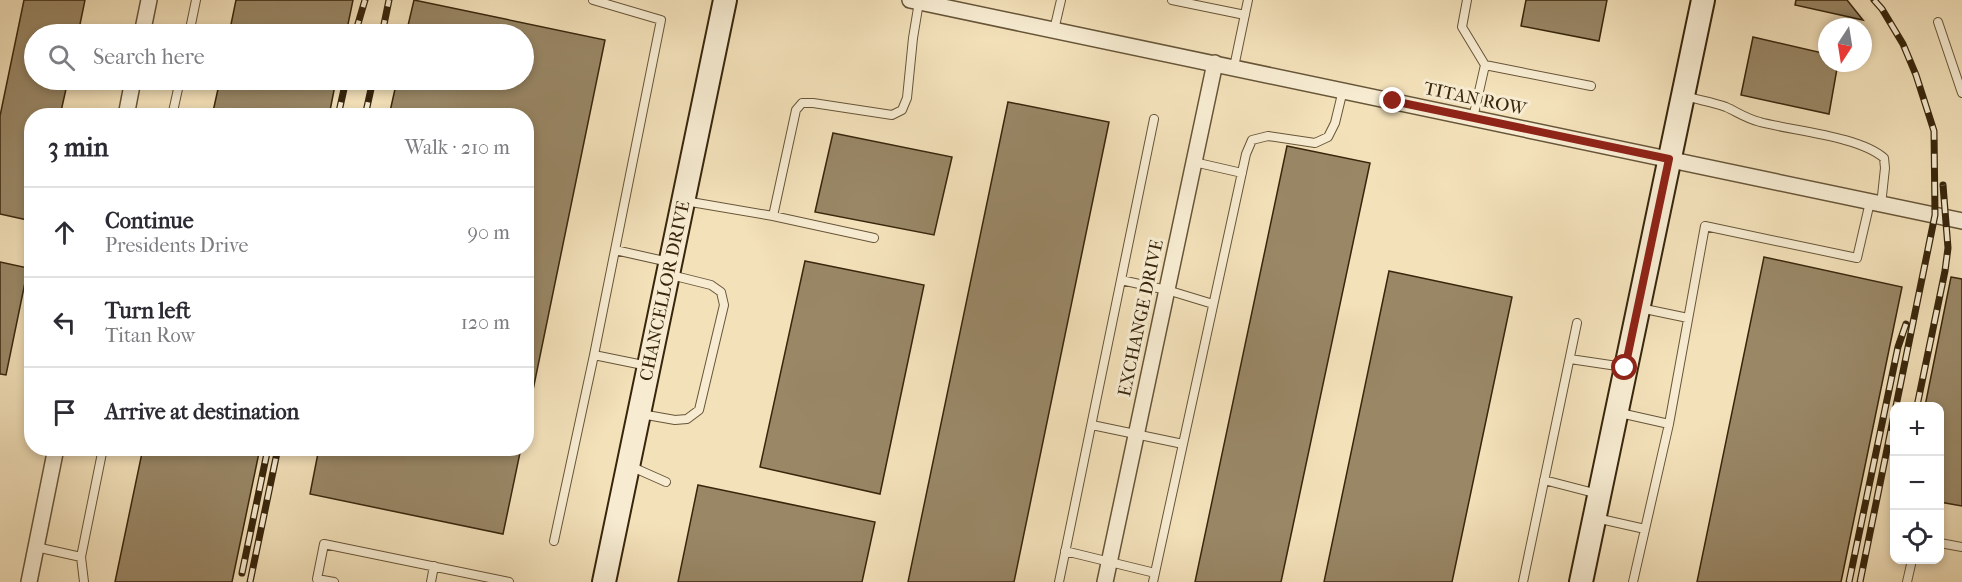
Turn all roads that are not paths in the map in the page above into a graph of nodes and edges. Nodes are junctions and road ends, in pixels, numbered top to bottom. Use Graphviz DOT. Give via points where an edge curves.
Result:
graph roads {
  1 [pos="149,0"];
  2 [pos="196,0"];
  3 [pos="593,0"];
  4 [pos="725,0"];
  5 [pos="1060,0"];
  6 [pos="1172,0"];
  7 [pos="1248,0"];
  8 [pos="1467,0"];
  9 [pos="1703,0"];
  10 [pos="915,1"];
  11 [pos="965,6"];
  12 [pos="1245,15"];
  13 [pos="1938,22"];
  14 [pos="144,24"];
  15 [pos="191,24"];
  16 [pos="1054,30"];
  17 [pos="1215,63"];
  18 [pos="1485,65"];
  19 [pos="1234,67"];
  20 [pos="1591,86"];
  21 [pos="131,90"];
  22 [pos="178,90"];
  23 [pos="1343,90"];
  24 [pos="1962,93"];
  25 [pos="1682,95"];
  26 [pos="128,108"];
  27 [pos="174,108"];
  28 [pos="1473,118"];
  29 [pos="1154,119"];
  30 [pos="1669,159"];
  31 [pos="1194,162"];
  32 [pos="1242,173"];
  33 [pos="684,201"];
  34 [pos="1875,203"];
  35 [pos="773,216"];
  36 [pos="1962,221"];
  37 [pos="874,238"];
  38 [pos="615,250"];
  39 [pos="670,269"];
  40 [pos="1121,280"];
  41 [pos="1167,290"];
  42 [pos="1213,304"];
  43 [pos="1638,307"];
  44 [pos="1688,318"];
  45 [pos="1577,323"];
  46 [pos="594,355"];
  47 [pos="1570,359"];
  48 [pos="649,367"];
  49 [pos="1625,368"];
  50 [pos="1616,412"];
  51 [pos="639,413"];
  52 [pos="1092,424"];
  53 [pos="1669,424"];
  54 [pos="1136,435"];
  55 [pos="1183,444"];
  56 [pos="54,456"];
  57 [pos="102,456"];
  58 [pos="629,465"];
  59 [pos="1544,480"];
  60 [pos="666,483"];
  61 [pos="1599,494"];
  62 [pos="1594,518"];
  63 [pos="1645,529"];
  64 [pos="554,541"];
  65 [pos="1944,544"];
  66 [pos="1962,547"];
  67 [pos="36,548"];
  68 [pos="1065,551"];
  69 [pos="81,557"];
  70 [pos="1110,560"];
  71 [pos="1911,564"];
  72 [pos="434,566"];
  73 [pos="1155,573"];
  74 [pos="29,582"];
  75 [pos="84,582"];
  76 [pos="334,582"];
  77 [pos="431,582"];
  78 [pos="509,582"];
  79 [pos="604,582"];
  80 [pos="1059,582"];
  81 [pos="1105,582"];
  82 [pos="1153,582"];
  83 [pos="1523,582"];
  84 [pos="1581,582"];
  85 [pos="1633,582"];
  86 [pos="1907,582"];
  1 -- 14 [label="street"];
  2 -- 15 [label="lane"];
  3 -- 38 [label="lane" via="661,20"];
  4 -- 33 [label="street, CHANCELLOR DRIVE"];
  5 -- 16 [label="lane"];
  6 -- 12 [label="lane"];
  7 -- 12 [label="lane"];
  8 -- 18 [label="lane" via="1462,27"];
  9 -- 25 [label="street"];
  10 -- 11 [label="street, TITAN ROW"];
  10 -- 35 [label="lane" via="907,98 902,110 892,115 802,103 796,110"];
  11 -- 16 [label="street, TITAN ROW"];
  12 -- 19 [label="lane"];
  13 -- 24 [label="lane"];
  16 -- 17 [label="street, TITAN ROW"];
  17 -- 19 [label="street, TITAN ROW"];
  17 -- 31 [label="street, EXCHANGE DRIVE"];
  18 -- 20 [label="lane"];
  18 -- 28 [label="lane"];
  19 -- 23 [label="street, TITAN ROW"];
  21 -- 26 [label="street"];
  22 -- 27 [label="lane"];
  23 -- 28 [label="street, TITAN ROW"];
  23 -- 32 [label="lane" via="1328,136 1315,143 1268,136 1252,140"];
  25 -- 30 [label="street"];
  25 -- 34 [label="lane" via="1726,107 1759,122 1855,142 1875,151 1884,158 1885,168"];
  28 -- 30 [label="street, TITAN ROW"];
  29 -- 40 [label="lane"];
  30 -- 34 [label="street, TITAN ROW"];
  30 -- 43 [label="street"];
  31 -- 32 [label="lane"];
  31 -- 41 [label="street, EXCHANGE DRIVE"];
  32 -- 42 [label="lane"];
  33 -- 35 [label="lane"];
  33 -- 39 [label="street, CHANCELLOR DRIVE"];
  34 -- 36 [label="street, TITAN ROW"];
  34 -- 44 [label="lane" via="1857,258 1706,226"];
  35 -- 37 [label="lane"];
  38 -- 39 [label="lane"];
  38 -- 46 [label="lane"];
  39 -- 48 [label="street, CHANCELLOR DRIVE"];
  39 -- 51 [label="lane" via="711,285 721,292 724,305 699,410 687,419 675,420"];
  40 -- 41 [label="lane"];
  40 -- 52 [label="lane"];
  41 -- 42 [label="lane"];
  41 -- 54 [label="street, EXCHANGE DRIVE"];
  42 -- 55 [label="lane"];
  43 -- 44 [label="lane"];
  43 -- 49 [label="street"];
  44 -- 53 [label="lane"];
  45 -- 47 [label="lane"];
  46 -- 48 [label="lane"];
  46 -- 64 [label="lane"];
  47 -- 49 [label="lane"];
  47 -- 59 [label="lane"];
  48 -- 51 [label="street, CHANCELLOR DRIVE"];
  49 -- 50 [label="street"];
  50 -- 53 [label="lane"];
  50 -- 61 [label="street"];
  51 -- 58 [label="street, CHANCELLOR DRIVE"];
  52 -- 54 [label="lane"];
  52 -- 68 [label="lane"];
  53 -- 63 [label="lane"];
  54 -- 55 [label="lane"];
  54 -- 70 [label="street, EXCHANGE DRIVE"];
  55 -- 73 [label="lane"];
  56 -- 67 [label="street"];
  57 -- 69 [label="lane"];
  58 -- 60 [label="lane"];
  58 -- 79 [label="street, CHANCELLOR DRIVE"];
  59 -- 61 [label="lane"];
  59 -- 83 [label="lane"];
  61 -- 62 [label="street"];
  62 -- 63 [label="lane"];
  62 -- 84 [label="street"];
  63 -- 85 [label="lane"];
  65 -- 66 [label="lane"];
  67 -- 69 [label="lane"];
  67 -- 74 [label="street"];
  68 -- 70 [label="lane"];
  68 -- 80 [label="lane"];
  69 -- 75 [label="lane"];
  70 -- 73 [label="lane"];
  70 -- 81 [label="street, EXCHANGE DRIVE"];
  71 -- 86 [label="lane"];
  72 -- 76 [label="lane" via="324,544 317,579"];
  72 -- 77 [label="lane"];
  72 -- 78 [label="lane"];
  73 -- 82 [label="lane"];
}
